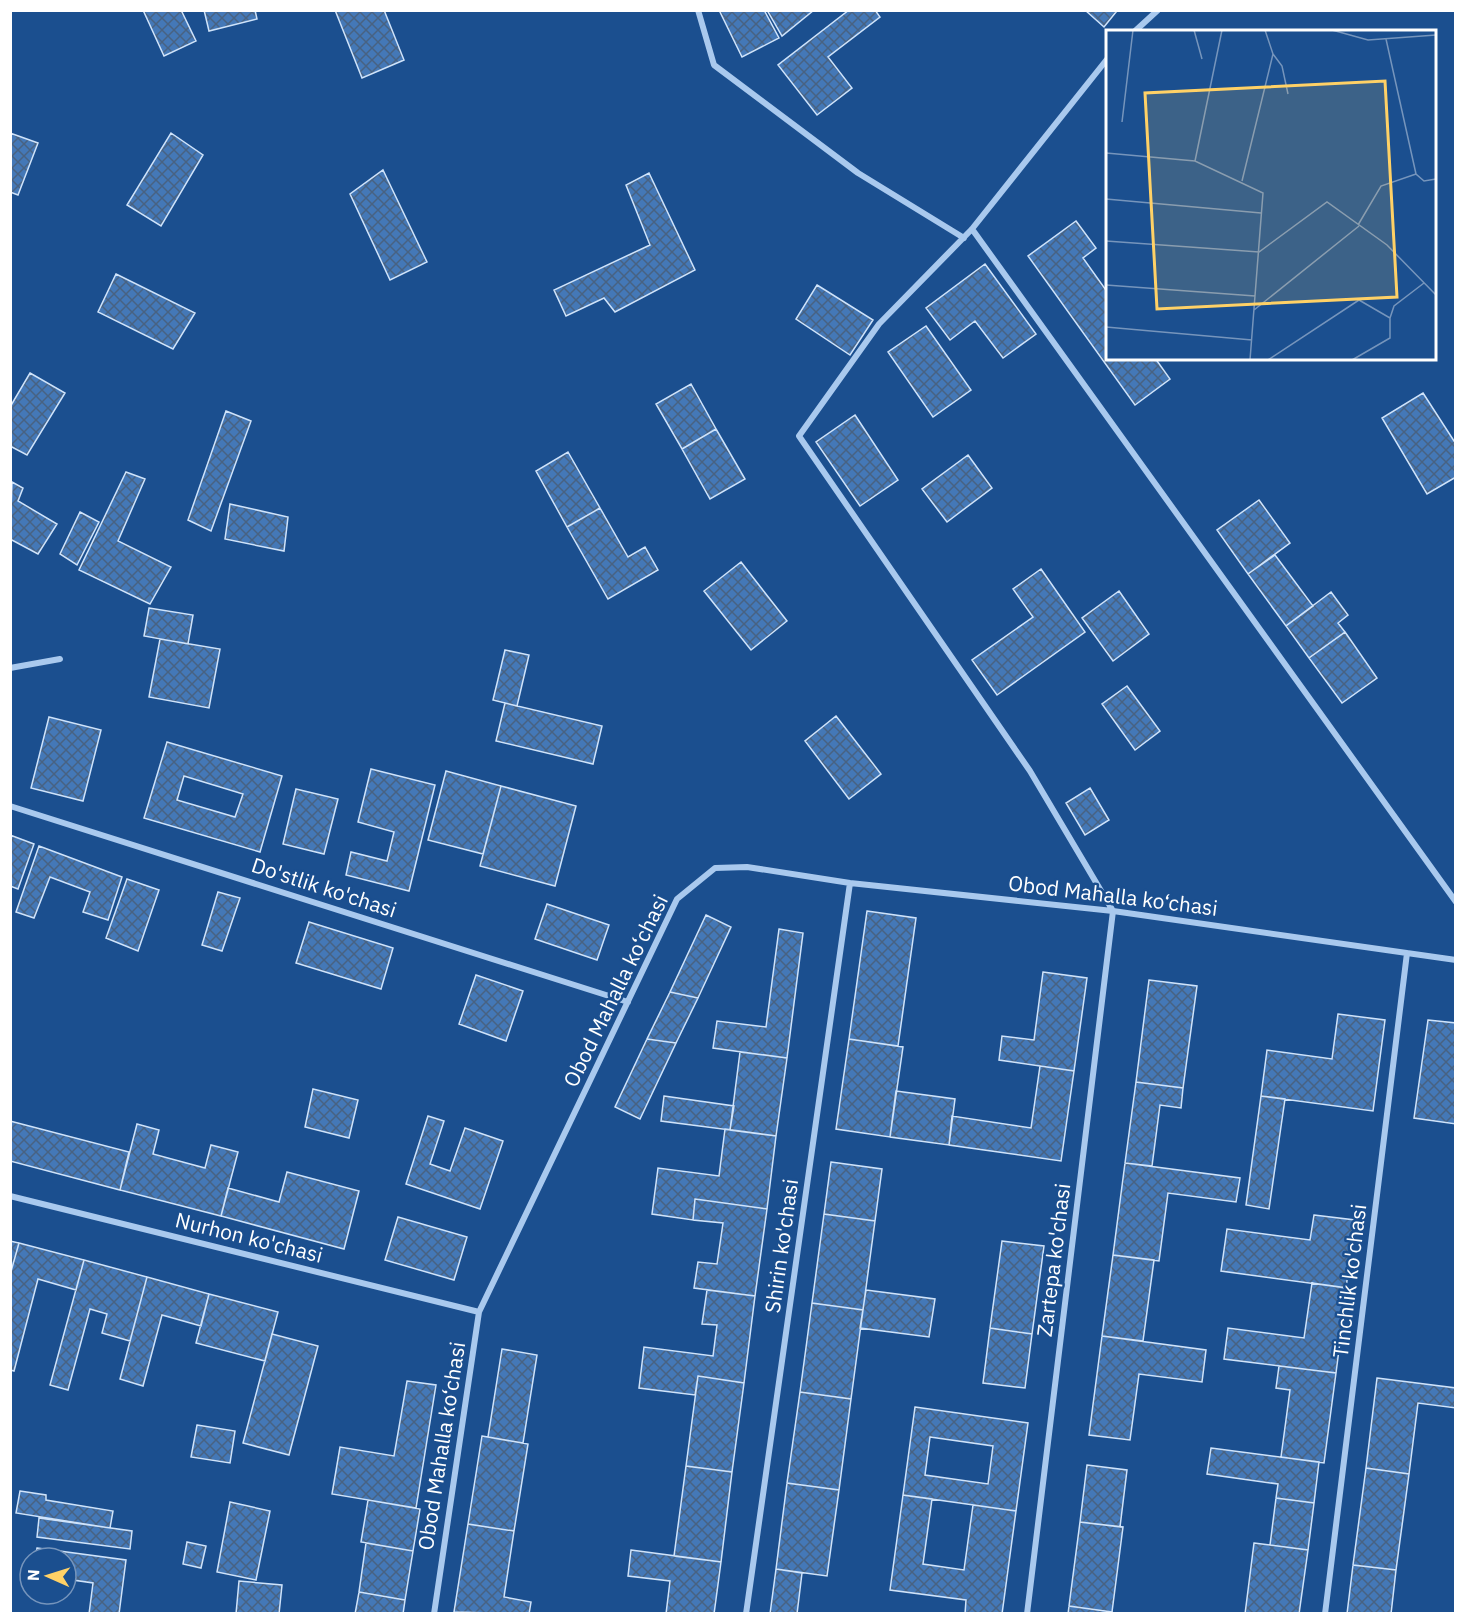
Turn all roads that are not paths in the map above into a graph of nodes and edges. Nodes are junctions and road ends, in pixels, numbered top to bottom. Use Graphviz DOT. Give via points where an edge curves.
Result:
graph roads {
  1 [pos="698,10"];
  2 [pos="1158,10"];
  3 [pos="1136,30"];
  4 [pos="1106,59"];
  5 [pos="972,229"];
  6 [pos="964,238"];
  7 [pos="60,659"];
  8 [pos="10,668"];
  9 [pos="10,806"];
  10 [pos="849,884"];
  11 [pos="1455,902"];
  12 [pos="1113,910"];
  13 [pos="1407,953"];
  14 [pos="1455,960"];
  15 [pos="628,1002"];
  16 [pos="10,1196"];
  17 [pos="479,1312"];
  18 [pos="434,1614"];
  19 [pos="746,1614"];
  20 [pos="1027,1614"];
  21 [pos="1325,1614"];
  1 -- 6 [label="street" via="714,65 858,173"];
  2 -- 3 [label="street"];
  4 -- 5 [label="street"];
  5 -- 6 [label="street"];
  5 -- 11 [label="street"];
  6 -- 12 [label="street" via="879,324 799,436 1030,771"];
  7 -- 8 [label="street"];
  9 -- 15 [label="street, Do'stlik ko'chasi"];
  10 -- 12 [label="street, Obod Mahalla ko‘chasi"];
  10 -- 15 [label="street, Obod Mahalla ko‘chasi" via="747,867 715,868 677,899"];
  10 -- 19 [label="street, Shirin ko'chasi"];
  12 -- 13 [label="street, Obod Mahalla ko‘chasi"];
  12 -- 20 [label="street, Zartepa ko'chasi"];
  13 -- 14 [label="street, Obod Mahalla ko‘chasi"];
  13 -- 21 [label="street, Tinchlik ko'chasi"];
  15 -- 17 [label="street, Obod Mahalla ko‘chasi"];
  16 -- 17 [label="street, Nurhon ko'chasi"];
  17 -- 18 [label="street, Obod Mahalla ko‘chasi"];
}
